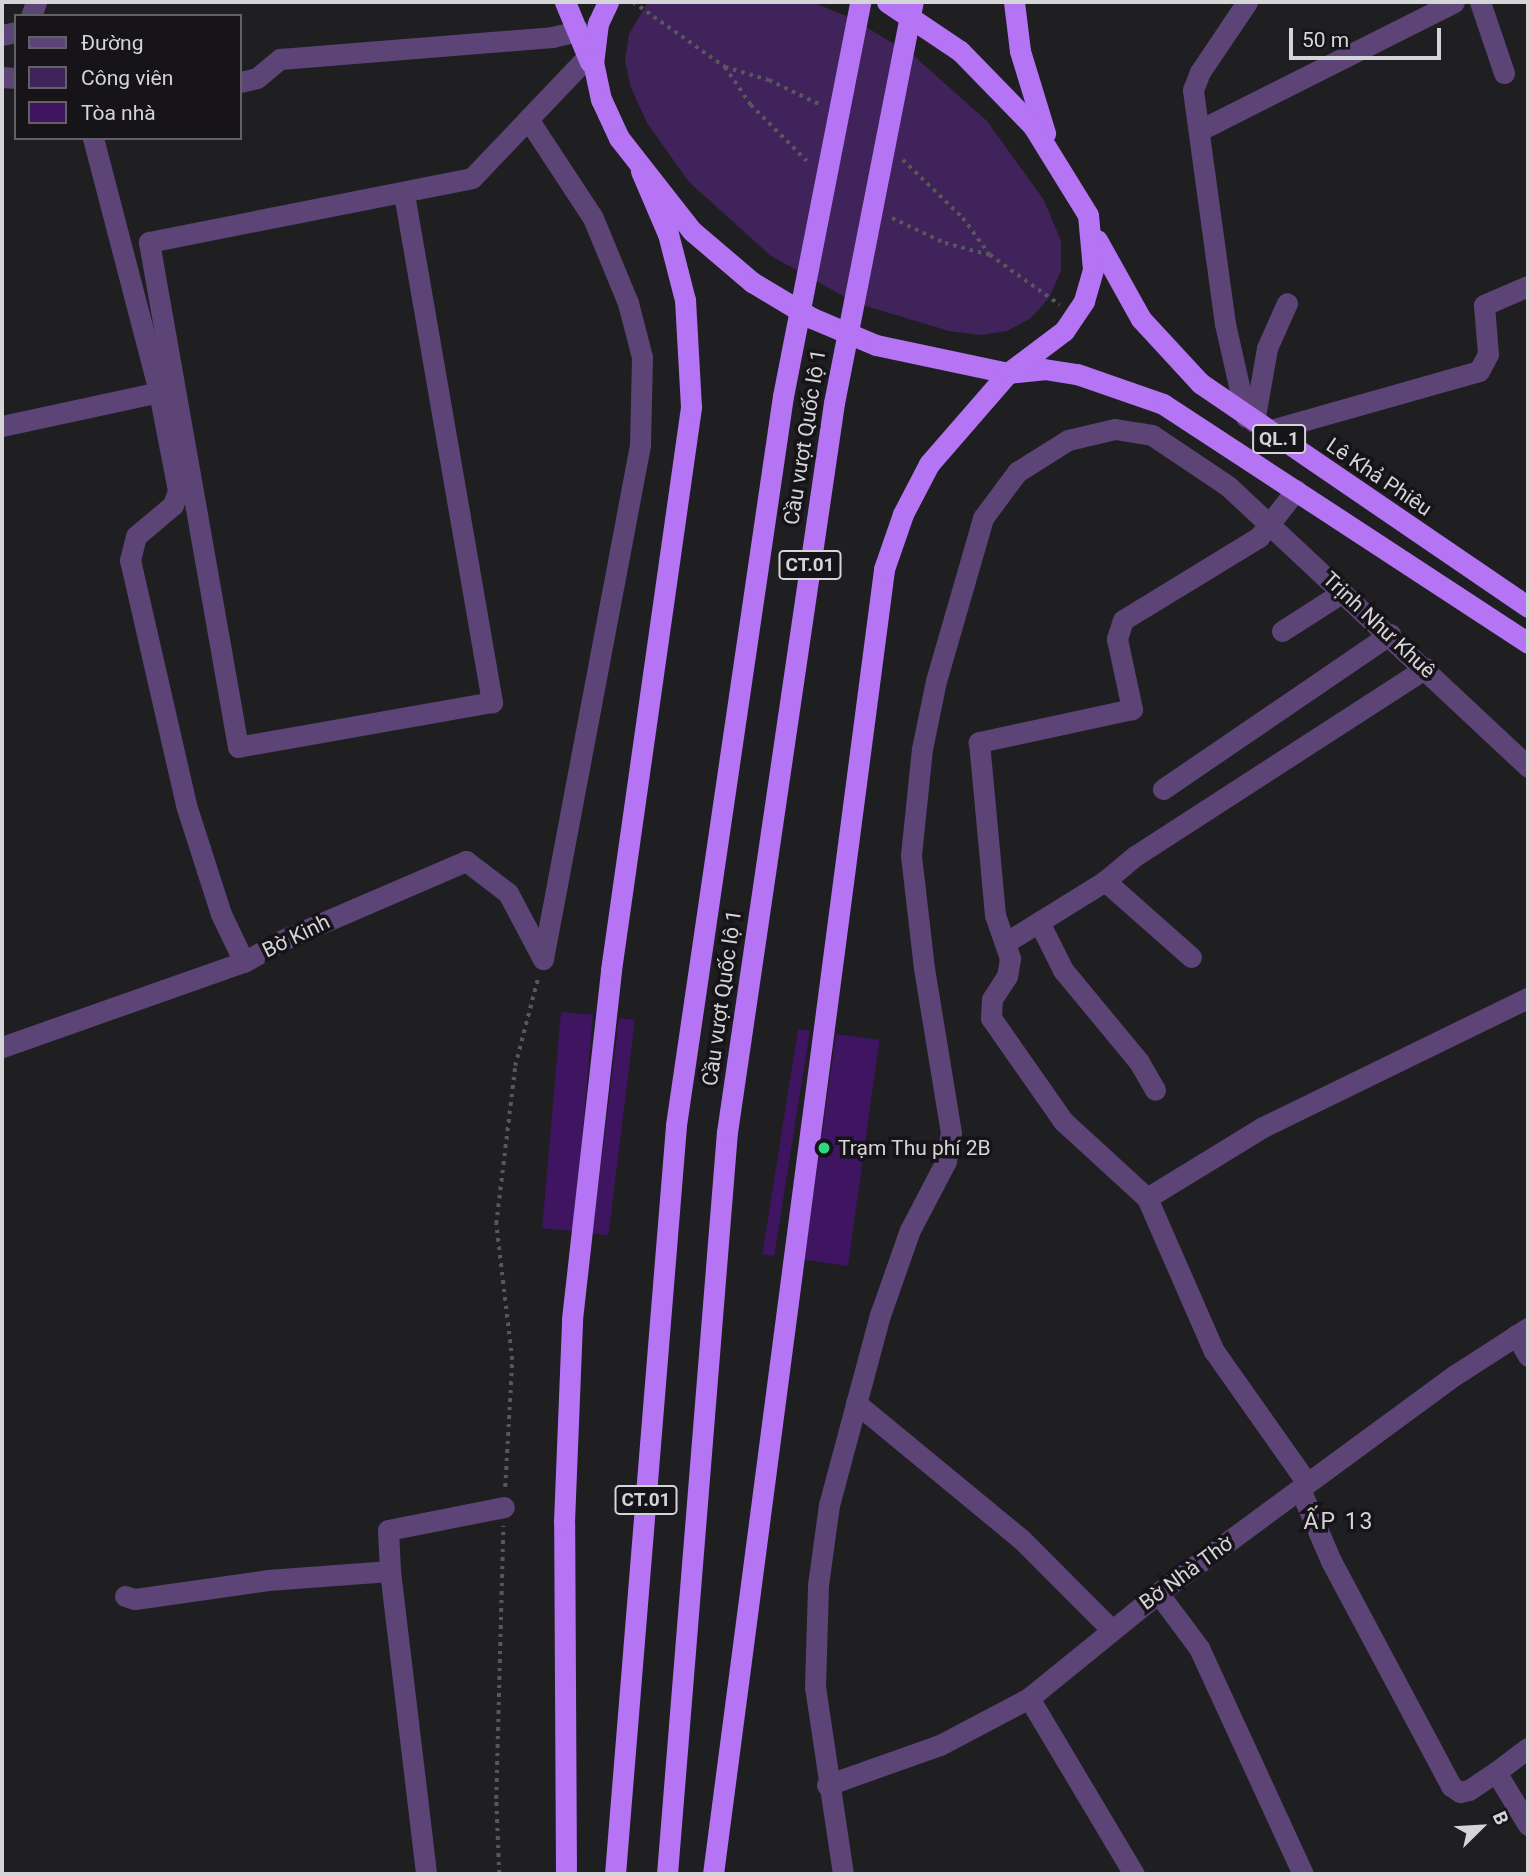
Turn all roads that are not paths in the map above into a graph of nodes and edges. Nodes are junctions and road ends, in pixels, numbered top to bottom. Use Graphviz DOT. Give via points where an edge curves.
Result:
graph roads {
  1 [pos="565,2"];
  2 [pos="608,2"];
  3 [pos="860,2"];
  4 [pos="887,2"];
  5 [pos="913,2"];
  6 [pos="1014,2"];
  7 [pos="1247,2"];
  8 [pos="1454,2"];
  9 [pos="1480,2"];
  10 [pos="579,31"];
  11 [pos="589,55"];
  12 [pos="1504,73"];
  13 [pos="595,81"];
  14 [pos="242,82"];
  15 [pos="528,119"];
  16 [pos="1200,130"];
  17 [pos="94,140"];
  18 [pos="1053,155"];
  19 [pos="641,171"];
  20 [pos="404,194"];
  21 [pos="1088,215"];
  22 [pos="1528,286"];
  23 [pos="1287,303"];
  24 [pos="1008,373"];
  25 [pos="159,392"];
  26 [pos="1255,423"];
  27 [pos="2,426"];
  28 [pos="1248,458"];
  29 [pos="1228,486"];
  30 [pos="1296,490"];
  31 [pos="1271,527"];
  32 [pos="1343,592"];
  33 [pos="1528,607"];
  34 [pos="1282,631"];
  35 [pos="1390,634"];
  36 [pos="1528,643"];
  37 [pos="1426,668"];
  38 [pos="1528,767"];
  39 [pos="1163,789"];
  40 [pos="1105,881"];
  41 [pos="1039,922"];
  42 [pos="1005,943"];
  43 [pos="1191,957"];
  44 [pos="244,962"];
  45 [pos="1528,998"];
  46 [pos="2,1047"];
  47 [pos="1155,1090"];
  48 [pos="1147,1198"];
  49 [pos="1522,1331"];
  50 [pos="1528,1356"];
  51 [pos="856,1403"];
  52 [pos="1303,1486"];
  53 [pos="504,1507"];
  54 [pos="390,1571"];
  55 [pos="1158,1593"];
  56 [pos="125,1596"];
  57 [pos="1111,1629"];
  58 [pos="1029,1698"];
  59 [pos="1528,1748"];
  60 [pos="1496,1772"];
  61 [pos="827,1785"];
  62 [pos="1528,1825"];
  63 [pos="426,1874"];
  64 [pos="566,1874"];
  65 [pos="615,1874"];
  66 [pos="667,1874"];
  67 [pos="713,1874"];
  68 [pos="843,1874"];
  69 [pos="1134,1874"];
  70 [pos="1303,1874"];
  1 -- 10 [label="highway, QL.1"];
  2 -- 13 [label="highway, QL.1" via="594,43"];
  3 -- 65 [label="highway, Cầu vượt Quốc lộ 1 / CT.01, bridge" via="783,396 676,1125"];
  4 -- 18 [label="highway, QL.1" via="932,30 986,75"];
  5 -- 66 [label="highway, Cầu vượt Quốc lộ 1 / CT.01, bridge" via="834,403 727,1132"];
  6 -- 18 [label="highway" via="1029,86"];
  7 -- 16 [label="street" via="1195,80"];
  8 -- 16 [label="street"];
  9 -- 12 [label="street"];
  10 -- 11 [label="highway, QL.1"];
  10 -- 14 [label="street" via="280,59 257,78"];
  11 -- 13 [label="highway, QL.1"];
  11 -- 15 [label="street"];
  13 -- 19 [label="highway, QL.1" via="619,138"];
  15 -- 20 [label="street" via="472,178"];
  15 -- 44 [label="street, Bờ Kinh" via="593,218 628,303 642,356 640,445 543,959 508,893 466,860 278,942"];
  16 -- 26 [label="street" via="1224,324"];
  17 -- 25 [label="street"];
  18 -- 21 [label="highway, QL.1"];
  19 -- 24 [label="highway, QL.1" via="692,231 781,301 876,345"];
  19 -- 64 [label="highway" via="668,234 685,300 691,407 611,970 572,1319 564,1522"];
  20 -- 20 [label="street" via="149,242 238,747 492,702"];
  21 -- 24 [label="highway, QL.1" via="1093,269 1076,316 1049,344"];
  21 -- 26 [label="highway, Lê Khả Phiêu / QL.1" via="1111,269 1141,319 1179,363"];
  22 -- 26 [label="street" via="1484,305 1488,354 1479,371"];
  23 -- 26 [label="street" via="1267,348"];
  24 -- 28 [label="highway, QL.1" via="1044,369 1109,382 1163,404"];
  24 -- 67 [label="highway" via="929,464 903,514 884,569"];
  25 -- 27 [label="street"];
  25 -- 44 [label="street" via="178,491 173,505 136,536 130,560 186,805 221,914"];
  26 -- 33 [label="highway, Lê Khả Phiêu / QL.1"];
  28 -- 29 [label="street"];
  28 -- 30 [label="highway, QL.1"];
  29 -- 31 [label="street, Trịnh Như Khuê"];
  29 -- 51 [label="street, Trịnh Như Khuê" via="1152,435 1115,429 1068,440 1017,472 983,518 936,681 922,749 911,855 951,1133 946,1161 910,1230 884,1303"];
  30 -- 31 [label="street"];
  30 -- 36 [label="highway, QL.1"];
  31 -- 32 [label="street, Trịnh Như Khuê"];
  31 -- 42 [label="street" via="1123,620 1116,639 1132,709 979,742 995,915"];
  32 -- 34 [label="street"];
  32 -- 35 [label="street, Trịnh Như Khuê"];
  35 -- 37 [label="street, Trịnh Như Khuê"];
  35 -- 39 [label="street"];
  37 -- 38 [label="street, Trịnh Như Khuê"];
  37 -- 40 [label="street" via="1135,856"];
  40 -- 41 [label="street"];
  40 -- 43 [label="street"];
  41 -- 42 [label="street"];
  41 -- 47 [label="street" via="1063,970 1139,1062"];
  42 -- 48 [label="street" via="1010,966 992,999 991,1018 1063,1121"];
  44 -- 46 [label="street, Bờ Kinh"];
  45 -- 48 [label="street" via="1263,1127"];
  48 -- 52 [label="street" via="1214,1351"];
  49 -- 50 [label="street"];
  49 -- 52 [label="street, Bờ Nhà Thờ"];
  51 -- 57 [label="street" via="1021,1539"];
  51 -- 61 [label="street, Trịnh Như Khuê" via="829,1505 818,1586 815,1687"];
  52 -- 55 [label="street, Bờ Nhà Thờ"];
  52 -- 60 [label="street" via="1331,1561 1451,1786 1460,1792 1469,1790"];
  53 -- 54 [label="street" via="392,1528 388,1533"];
  54 -- 56 [label="street" via="268,1580 135,1599"];
  54 -- 63 [label="street"];
  55 -- 57 [label="street, Bờ Nhà Thờ"];
  55 -- 70 [label="street" via="1199,1647"];
  57 -- 58 [label="street, Bờ Nhà Thờ"];
  58 -- 61 [label="street, Bờ Nhà Thờ" via="940,1745"];
  58 -- 69 [label="street"];
  59 -- 60 [label="street"];
  60 -- 62 [label="street"];
  61 -- 68 [label="street, Trịnh Như Khuê"];
}
